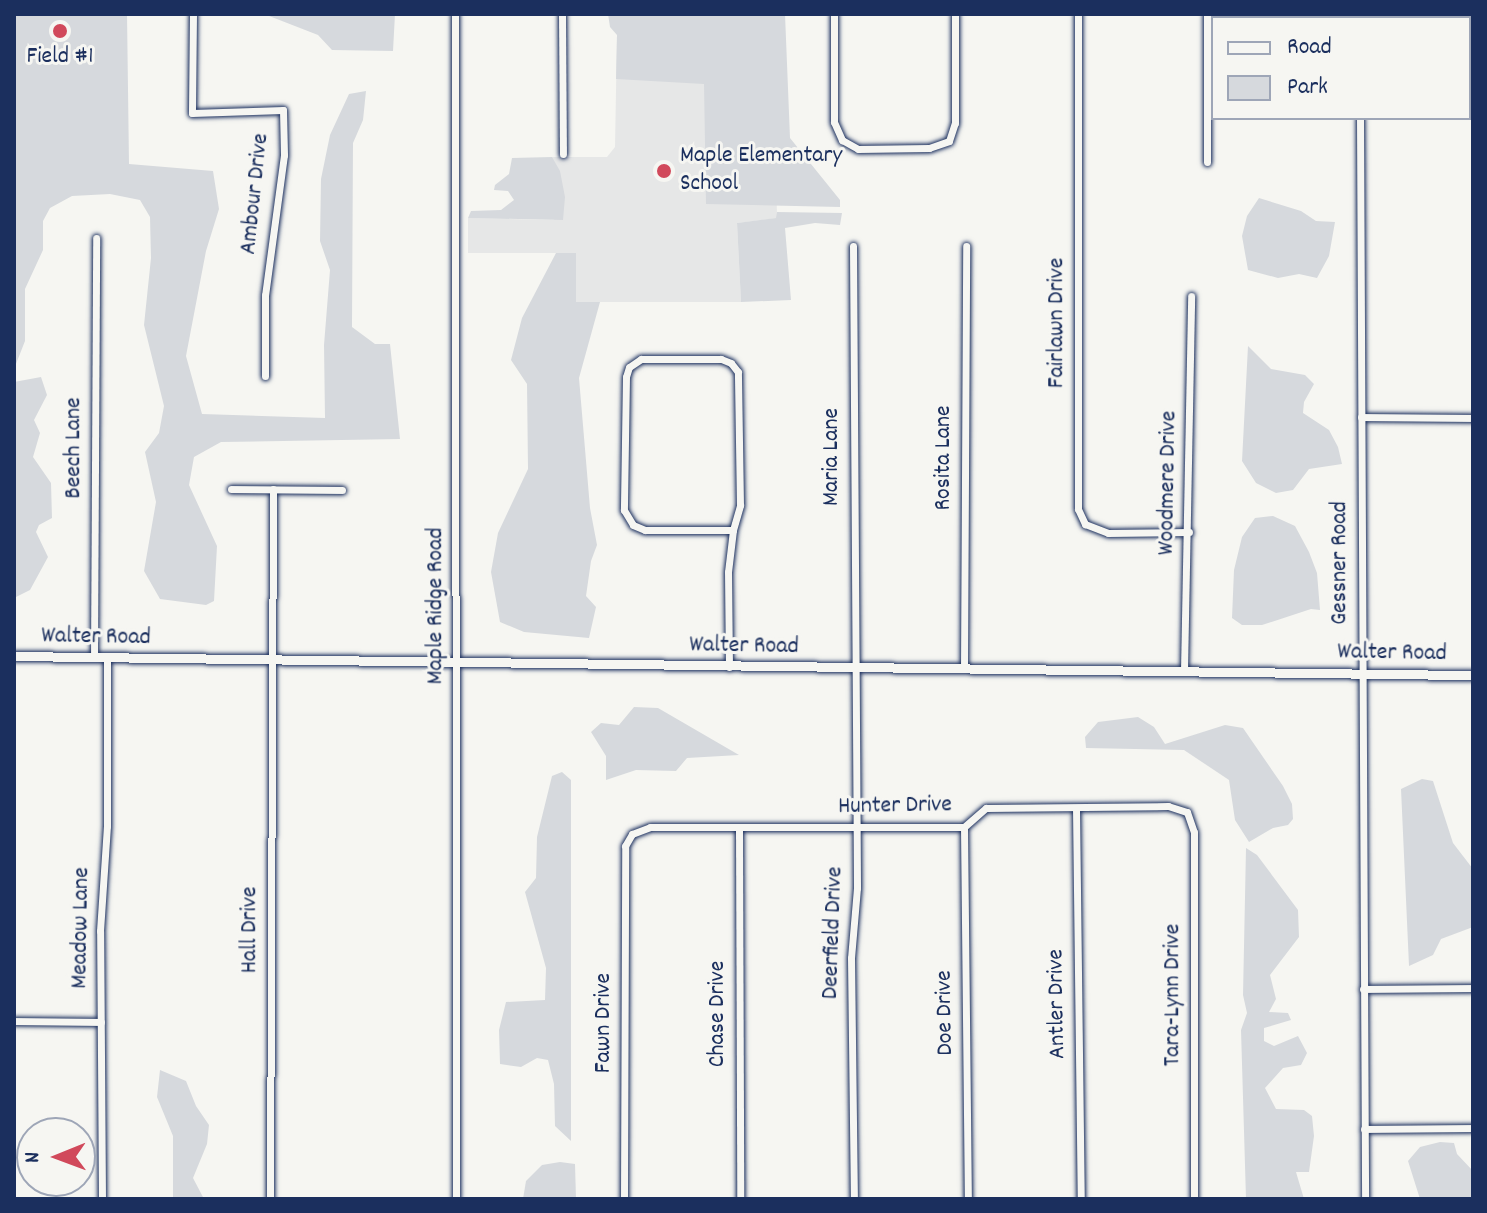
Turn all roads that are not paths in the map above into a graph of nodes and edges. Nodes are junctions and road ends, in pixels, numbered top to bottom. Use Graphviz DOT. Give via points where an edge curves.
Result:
graph roads {
  1 [pos="193,14"];
  2 [pos="455,14"];
  3 [pos="562,14"];
  4 [pos="834,14"];
  5 [pos="955,14"];
  6 [pos="1078,14"];
  7 [pos="1207,14"];
  8 [pos="1360,120"];
  9 [pos="563,154"];
  10 [pos="1207,162"];
  11 [pos="96,238"];
  12 [pos="853,246"];
  13 [pos="966,246"];
  14 [pos="1191,296"];
  15 [pos="265,376"];
  16 [pos="1361,417"];
  17 [pos="1473,418"];
  18 [pos="231,489"];
  19 [pos="273,489"];
  20 [pos="342,490"];
  21 [pos="733,530"];
  22 [pos="1189,532"];
  23 [pos="14,656"];
  24 [pos="94,658"];
  25 [pos="107,658"];
  26 [pos="271,661"];
  27 [pos="457,663"];
  28 [pos="729,667"];
  29 [pos="853,668"];
  30 [pos="964,669"];
  31 [pos="1184,671"];
  32 [pos="1361,674"];
  33 [pos="1473,675"];
  34 [pos="1168,806"];
  35 [pos="1076,808"];
  36 [pos="964,827"];
  37 [pos="856,828"];
  38 [pos="739,829"];
  39 [pos="625,846"];
  40 [pos="1473,988"];
  41 [pos="1363,989"];
  42 [pos="14,1021"];
  43 [pos="101,1022"];
  44 [pos="1473,1128"];
  45 [pos="1364,1129"];
  46 [pos="102,1199"];
  47 [pos="270,1199"];
  48 [pos="456,1199"];
  49 [pos="624,1199"];
  50 [pos="740,1199"];
  51 [pos="854,1199"];
  52 [pos="968,1199"];
  53 [pos="1081,1199"];
  54 [pos="1194,1199"];
  55 [pos="1365,1199"];
  1 -- 15 [label="street, Ambour Drive" via="192,113 283,110 284,155 265,295"];
  2 -- 27 [label="street, Maple Ridge Road"];
  3 -- 9 [label="street"];
  4 -- 5 [label="street" via="834,122 842,140 858,149 929,148 949,141 955,123"];
  6 -- 22 [label="street, Fairlawn Drive" via="1078,509 1085,524 1108,533"];
  7 -- 10 [label="street"];
  8 -- 16 [label="street, Gessner Road"];
  11 -- 24 [label="street, Beech Lane"];
  12 -- 29 [label="street, Maria Lane"];
  13 -- 30 [label="street, Rosita Lane"];
  14 -- 22 [label="street, Woodmere Drive"];
  16 -- 17 [label="street"];
  16 -- 32 [label="street, Gessner Road"];
  18 -- 19 [label="street"];
  19 -- 20 [label="street"];
  19 -- 26 [label="street, Hall Drive"];
  21 -- 21 [label="street" via="740,505 738,372 721,359 641,359 629,367 626,377 624,510 633,525 645,530"];
  21 -- 28 [label="street"];
  22 -- 31 [label="street, Woodmere Drive"];
  23 -- 24 [label="street, Walter Road"];
  24 -- 25 [label="street, Walter Road"];
  25 -- 26 [label="street, Walter Road"];
  25 -- 43 [label="street, Meadow Lane"];
  26 -- 27 [label="street, Walter Road"];
  26 -- 47 [label="street, Hall Drive"];
  27 -- 28 [label="street, Walter Road"];
  27 -- 48 [label="street, Maple Ridge Road"];
  28 -- 29 [label="street, Walter Road"];
  29 -- 30 [label="street, Walter Road"];
  29 -- 37 [label="street, Deerfield Drive"];
  30 -- 31 [label="street, Walter Road"];
  31 -- 32 [label="street, Walter Road"];
  32 -- 33 [label="street, Walter Road"];
  32 -- 41 [label="street, Gessner Road"];
  34 -- 35 [label="street, Hunter Drive"];
  34 -- 54 [label="street, Tara-Lynn Drive" via="1187,812 1194,832"];
  35 -- 36 [label="street, Hunter Drive" via="986,808"];
  35 -- 53 [label="street, Antler Drive"];
  36 -- 37 [label="street, Hunter Drive"];
  36 -- 52 [label="street, Doe Drive"];
  37 -- 38 [label="street, Hunter Drive"];
  37 -- 51 [label="street, Deerfield Drive" via="851,958"];
  38 -- 39 [label="street, Hunter Drive" via="650,827 632,834"];
  38 -- 50 [label="street, Chase Drive"];
  39 -- 49 [label="street, Fawn Drive"];
  40 -- 41 [label="street"];
  41 -- 45 [label="street, Gessner Road"];
  42 -- 43 [label="street"];
  43 -- 46 [label="street, Meadow Lane"];
  44 -- 45 [label="street"];
  45 -- 55 [label="street, Gessner Road"];
}
